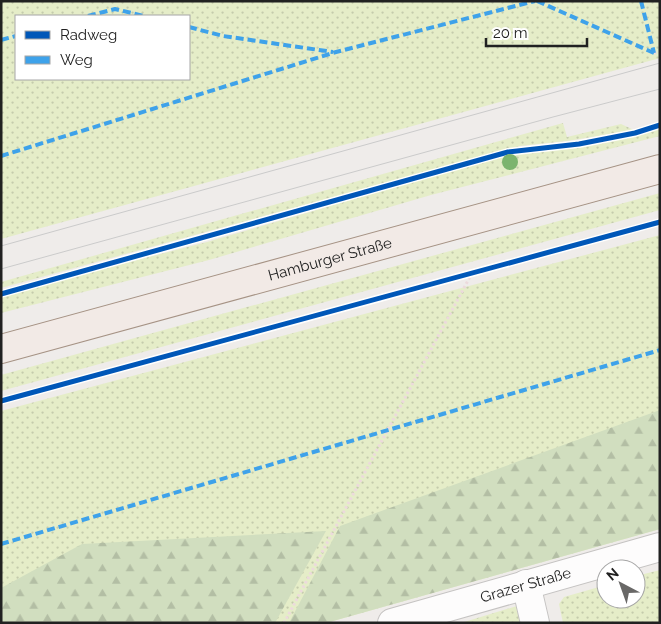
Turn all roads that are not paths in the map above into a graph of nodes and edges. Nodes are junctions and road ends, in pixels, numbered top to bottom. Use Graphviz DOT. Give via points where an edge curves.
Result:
graph roads {
  1 [pos="660,169"];
  2 [pos="1,349"];
  3 [pos="660,547"];
  4 [pos="526,584"];
  5 [pos="392,623"];
  6 [pos="535,623"];
  1 -- 2 [label="main road, Hamburger Straße"];
  3 -- 4 [label="street, Grazer Straße"];
  4 -- 5 [label="street, Grazer Straße"];
  4 -- 6 [label="street"];
}
